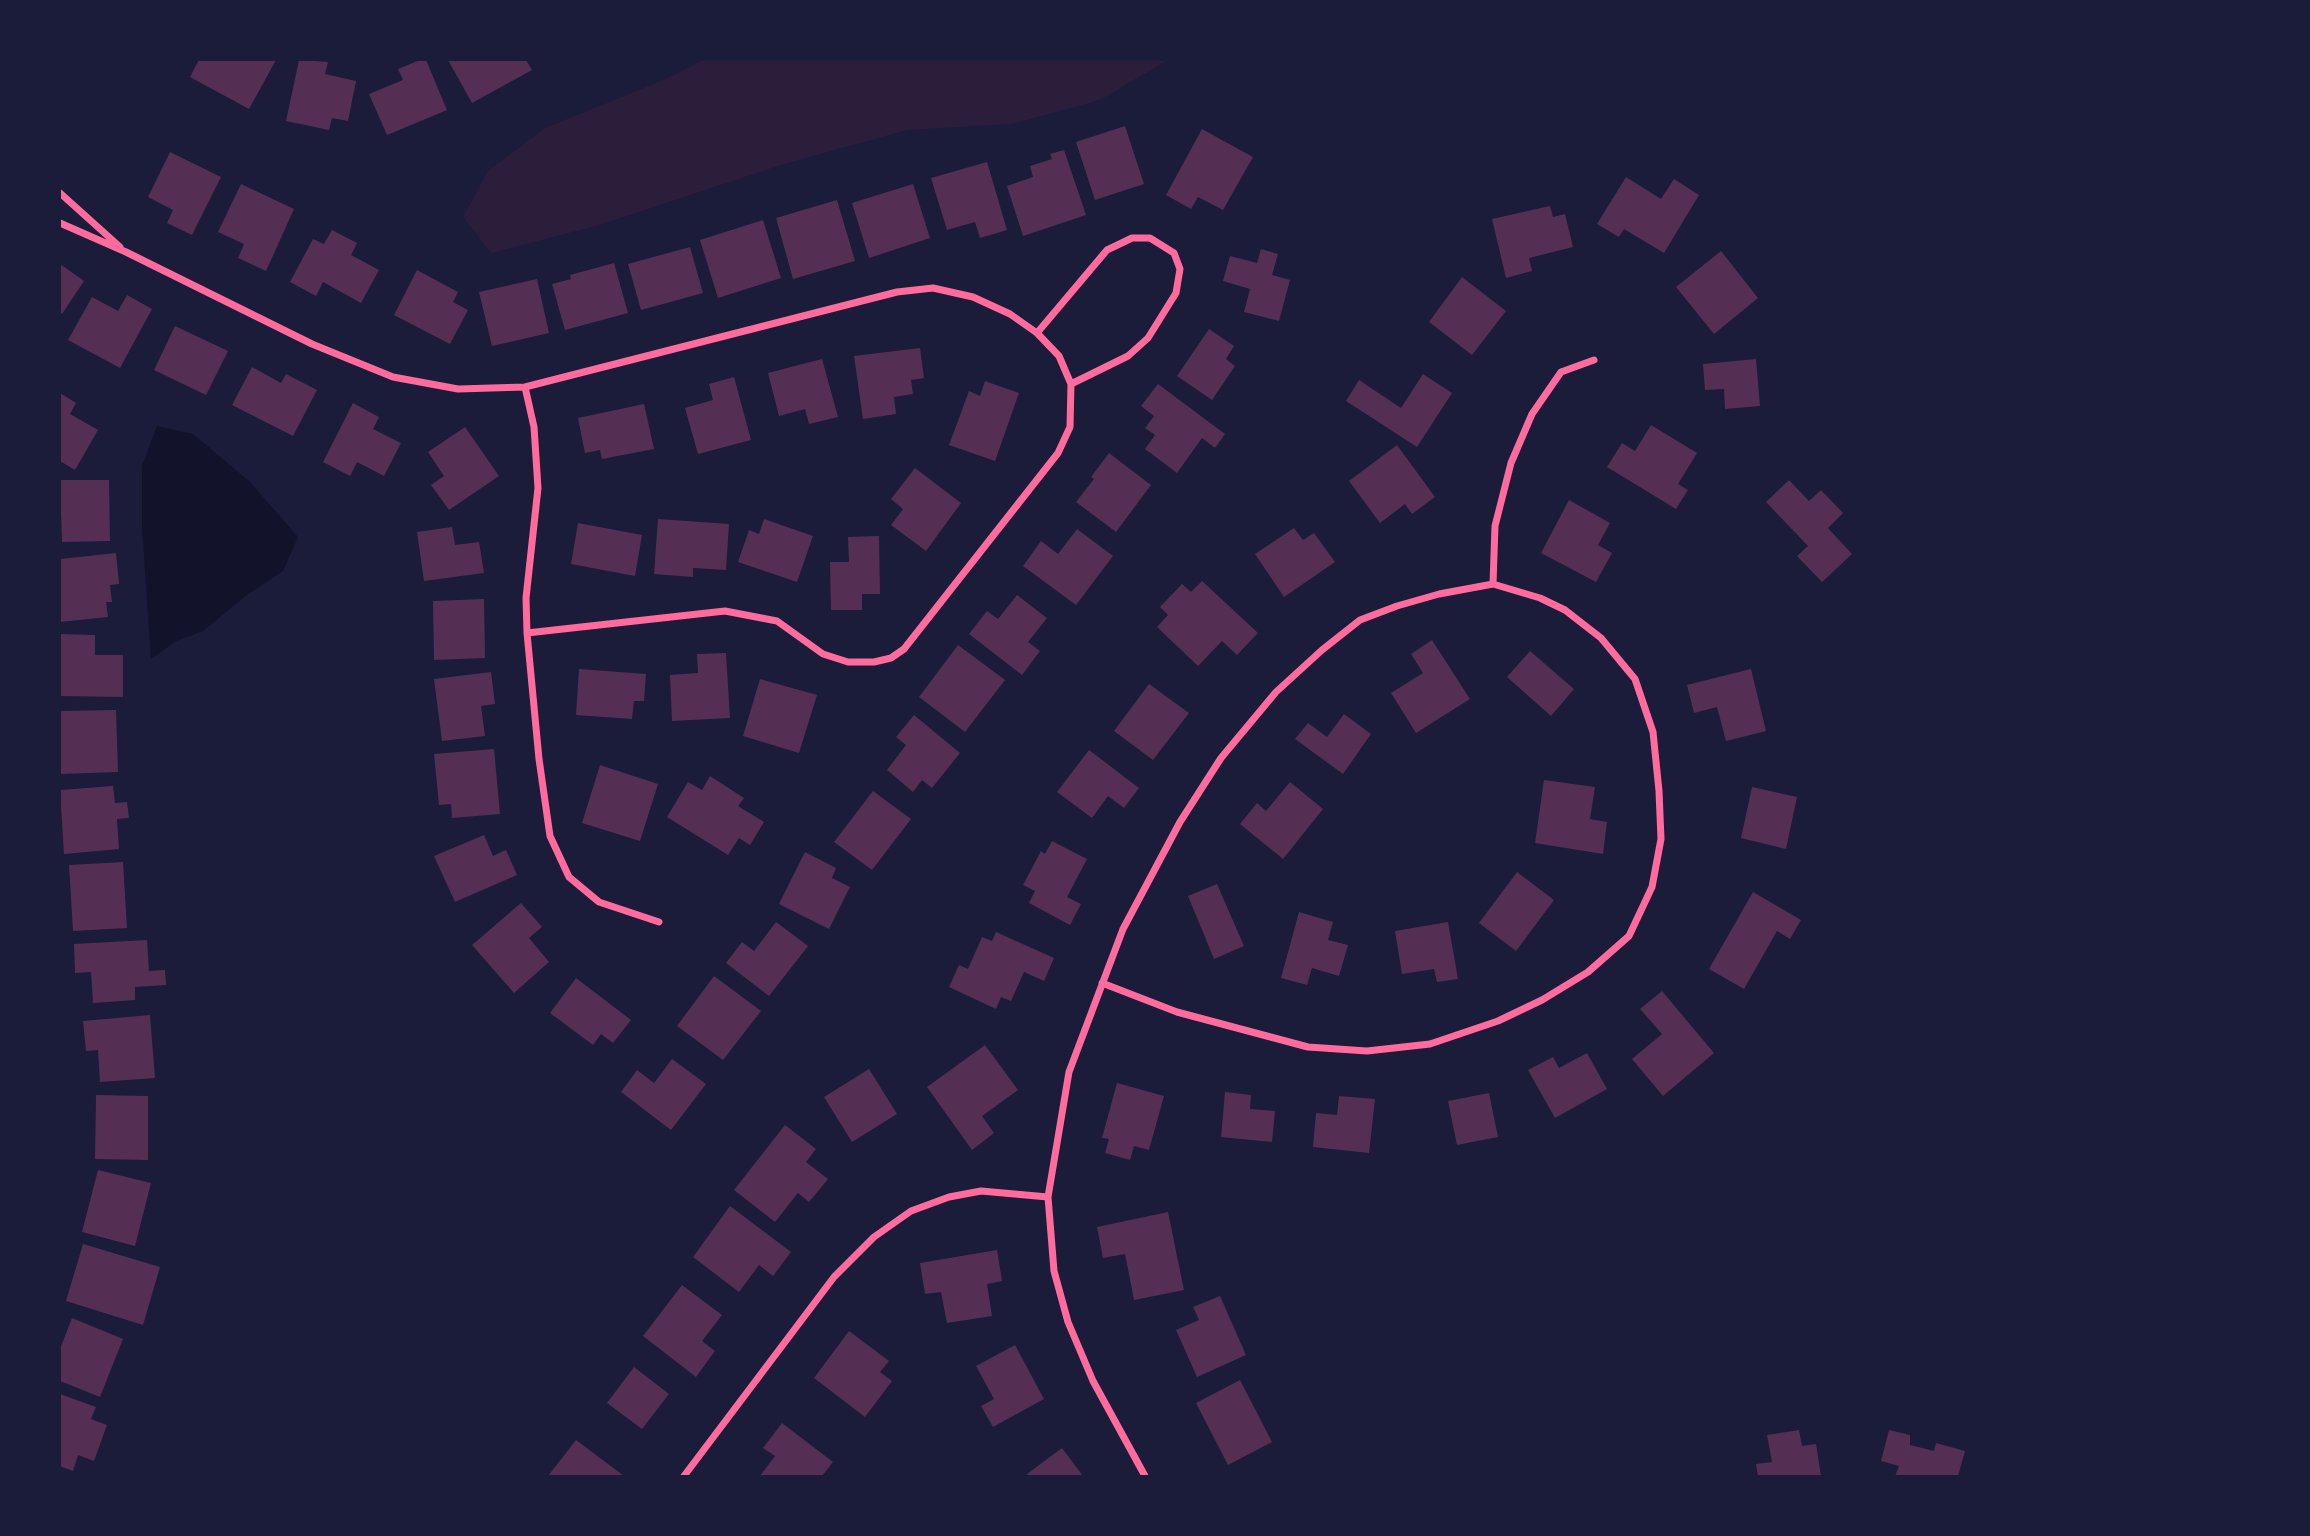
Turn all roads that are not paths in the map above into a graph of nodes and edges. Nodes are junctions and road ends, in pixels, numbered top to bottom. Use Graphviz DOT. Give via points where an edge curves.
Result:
graph roads {
  1 [pos="60,193"];
  2 [pos="60,223"];
  3 [pos="126,252"];
  4 [pos="1037,333"];
  5 [pos="1594,360"];
  6 [pos="1071,384"];
  7 [pos="525,387"];
  8 [pos="1493,584"];
  9 [pos="527,633"];
  10 [pos="659,922"];
  11 [pos="1102,983"];
  12 [pos="1048,1197"];
  13 [pos="684,1476"];
  14 [pos="1145,1476"];
  1 -- 3 [label="street"];
  2 -- 3 [label="street"];
  3 -- 7 [label="street" via="312,344 393,377 458,389"];
  4 -- 6 [label="street" via="1059,356"];
  4 -- 6 [label="street" via="1107,250 1132,238 1150,238 1174,253 1180,269 1176,293 1148,338 1128,356"];
  4 -- 7 [label="street" via="973,296 933,288 897,292"];
  5 -- 8 [label="street" via="1561,372 1532,414 1511,463 1495,526"];
  6 -- 9 [label="street" via="1070,427 1058,453 904,649 891,658 848,662 823,654 776,621 724,611"];
  7 -- 9 [label="street" via="534,426 538,488 526,598"];
  8 -- 11 [label="street" via="1439,594 1360,620 1276,692 1221,758 1180,822 1123,929"];
  8 -- 11 [label="street" via="1565,610 1601,638 1635,679 1653,732 1661,839 1652,887 1629,936 1588,972 1498,1021 1430,1044 1367,1051 1297,1045 1177,1012"];
  9 -- 10 [label="street" via="550,836 569,877 598,902"];
  11 -- 12 [label="street" via="1069,1072"];
  12 -- 13 [label="street" via="981,1191 950,1198 911,1211 874,1237 834,1276"];
  12 -- 14 [label="street" via="1054,1271 1068,1322 1093,1381"];
}
